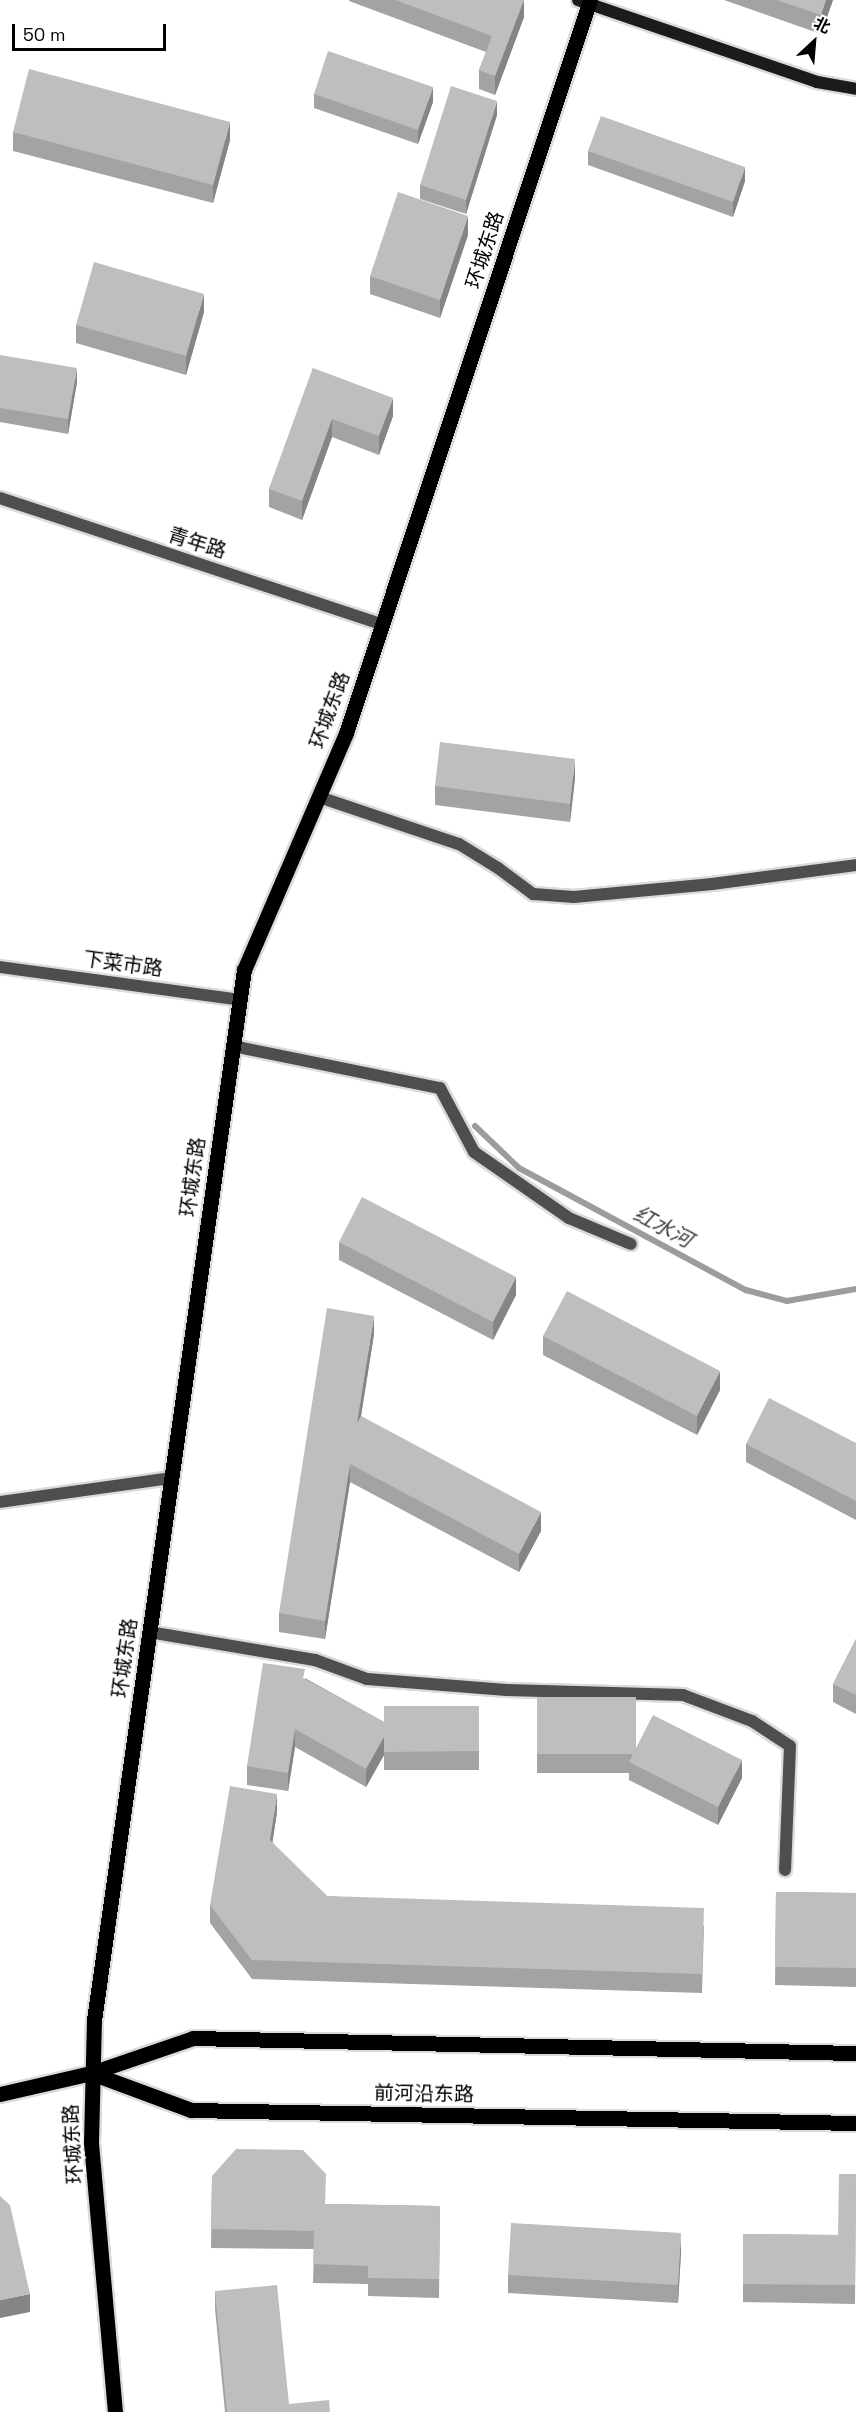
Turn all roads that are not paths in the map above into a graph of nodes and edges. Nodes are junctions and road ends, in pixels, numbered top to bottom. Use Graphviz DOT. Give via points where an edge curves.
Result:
graph roads {
  1 [pos="586,1"];
  2 [pos="856,89"];
  3 [pos="0,498"];
  4 [pos="382,624"];
  5 [pos="319,797"];
  6 [pos="856,866"];
  7 [pos="0,967"];
  8 [pos="240,1000"];
  9 [pos="233,1046"];
  10 [pos="631,1244"];
  11 [pos="171,1478"];
  12 [pos="0,1503"];
  13 [pos="149,1632"];
  14 [pos="785,1870"];
  15 [pos="856,2053"];
  16 [pos="91,2073"];
  17 [pos="0,2094"];
  18 [pos="856,2123"];
  19 [pos="115,2412"];
  1 -- 2 [label="main road" via="817,82"];
  1 -- 4 [label="main road, 环城东路"];
  3 -- 4 [label="street, 青年路"];
  4 -- 5 [label="main road, 环城东路" via="346,733"];
  5 -- 6 [label="street" via="459,844 533,894 585,896"];
  5 -- 8 [label="main road, 环城东路" via="244,970"];
  7 -- 8 [label="street, 下菜市路"];
  8 -- 9 [label="main road, 环城东路"];
  9 -- 10 [label="street" via="440,1088 474,1152 568,1218"];
  9 -- 11 [label="main road, 环城东路"];
  11 -- 12 [label="street"];
  11 -- 13 [label="main road, 环城东路"];
  13 -- 14 [label="street" via="315,1660 366,1679 507,1690 683,1695 752,1722 790,1746"];
  13 -- 16 [label="main road, 环城东路" via="94,2020"];
  15 -- 16 [label="main road" via="193,2038"];
  16 -- 17 [label="main road"];
  16 -- 18 [label="main road, 前河沿东路" via="191,2110"];
  16 -- 19 [label="main road, 环城东路" via="92,2142"];
}
